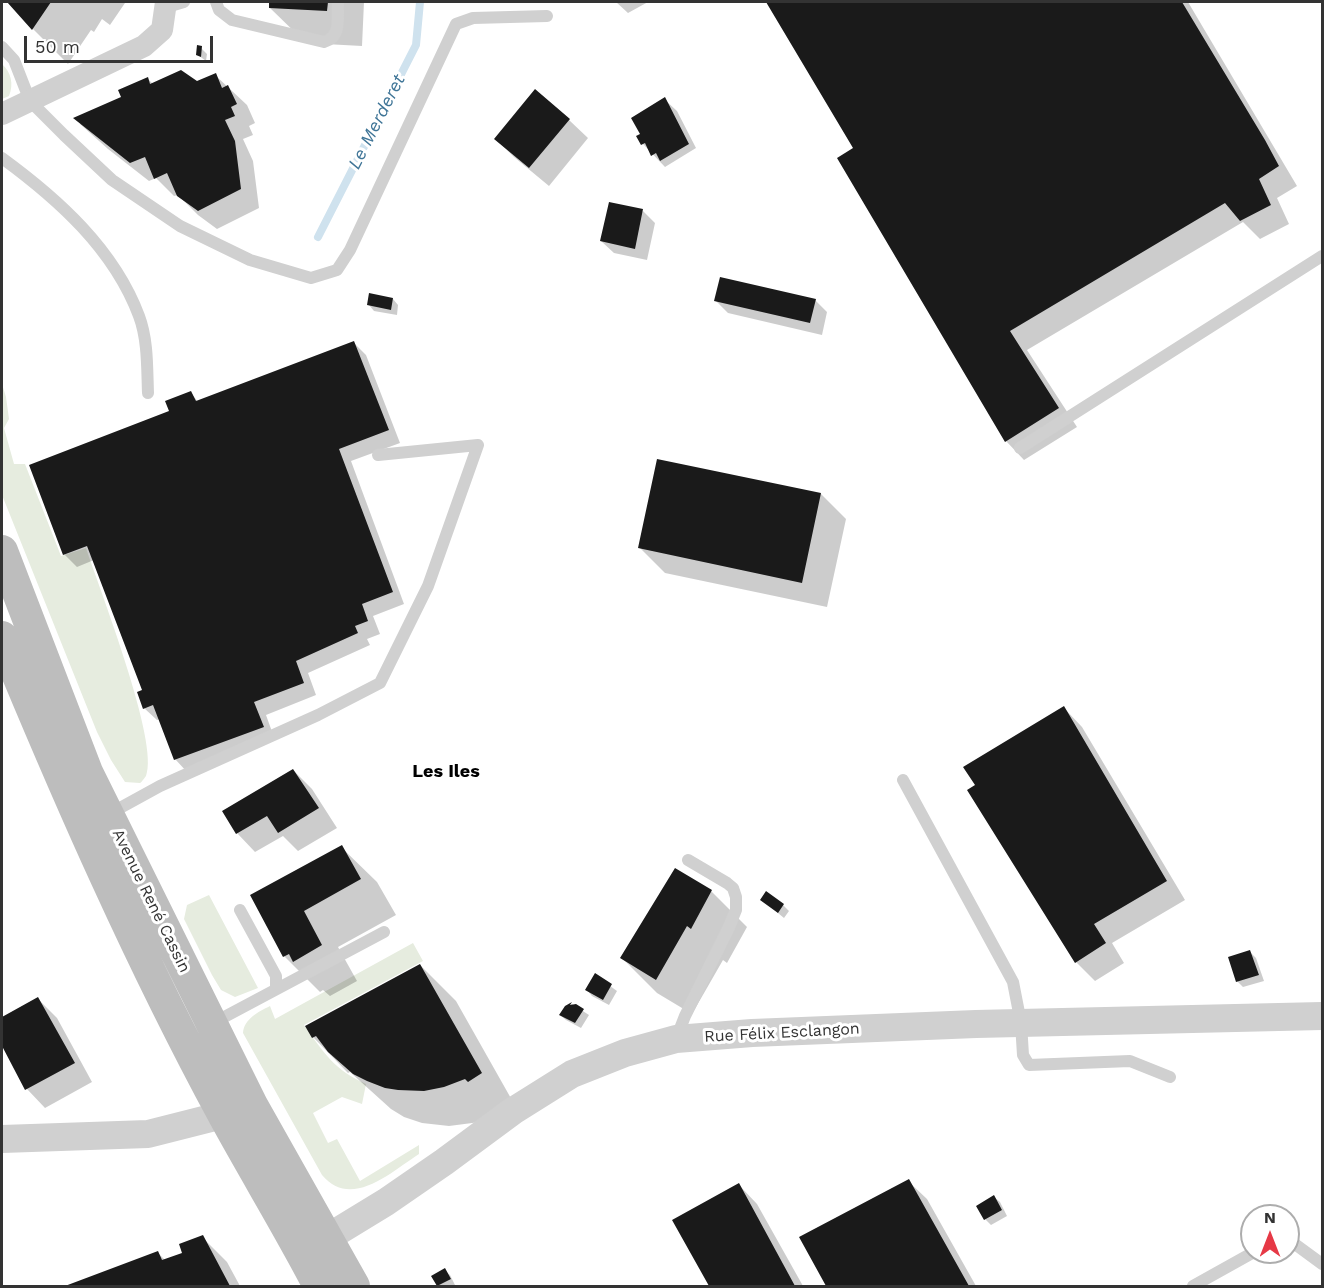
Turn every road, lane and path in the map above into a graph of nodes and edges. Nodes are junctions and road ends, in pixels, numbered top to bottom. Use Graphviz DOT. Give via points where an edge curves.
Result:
graph roads {
  1 [pos="216,2"];
  2 [pos="338,2"];
  3 [pos="172,3"];
  4 [pos="547,16"];
  5 [pos="2,47"];
  6 [pos="30,100"];
  7 [pos="2,114"];
  8 [pos="2,158"];
  9 [pos="1323,256"];
  10 [pos="148,393"];
  11 [pos="1020,448"];
  12 [pos="378,455"];
  13 [pos="2,551"];
  14 [pos="2,637"];
  15 [pos="903,780"];
  16 [pos="96,820"];
  17 [pos="688,860"];
  18 [pos="240,910"];
  19 [pos="384,932"];
  20 [pos="276,989"];
  21 [pos="1323,1016"];
  22 [pos="1021,1023"];
  23 [pos="211,1024"];
  24 [pos="676,1039"];
  25 [pos="1170,1077"];
  26 [pos="238,1110"];
  27 [pos="2,1139"];
  28 [pos="314,1246"];
  29 [pos="1300,1248"];
  30 [pos="1240,1260"];
  31 [pos="1323,1264"];
  32 [pos="319,1287"];
  33 [pos="354,1287"];
  34 [pos="1193,1287"];
  1 -- 2 [label="lane" via="219,10 232,20 324,42 337,34"];
  3 -- 6 [label="street" via="162,30 144,46"];
  4 -- 6 [label="lane" via="473,18 456,24 350,250 337,270 311,278 250,260 180,226 112,180"];
  5 -- 6 [label="lane" via="14,60"];
  6 -- 7 [label="street"];
  8 -- 10 [label="lane" via="38,184 80,224 118,272 140,317 147,352"];
  9 -- 11 [label="lane"];
  12 -- 16 [label="lane" via="478,445 428,586 380,683"];
  13 -- 16 [label="main road, Avenue René Cassin" via="87,772"];
  14 -- 16 [label="main road, Avenue René Cassin" via="45,742"];
  15 -- 22 [label="lane" via="1009,974"];
  16 -- 23 [label="main road, Avenue René Cassin"];
  16 -- 26 [label="main road, Avenue René Cassin" via="141,954"];
  17 -- 24 [label="lane" via="733,888 735,910"];
  18 -- 20 [label="lane" via="276,976"];
  19 -- 20 [label="lane"];
  20 -- 23 [label="lane"];
  21 -- 22 [label="street, Rue Félix Esclangon"];
  22 -- 24 [label="street, Rue Félix Esclangon"];
  22 -- 25 [label="lane" via="1023,1055 1029,1065 1130,1061"];
  23 -- 26 [label="main road, Avenue René Cassin"];
  24 -- 28 [label="street, Rue Félix Esclangon" via="572,1074"];
  26 -- 27 [label="street" via="148,1134"];
  26 -- 28 [label="main road, Avenue René Cassin"];
  28 -- 32 [label="main road"];
  28 -- 33 [label="main road"];
  29 -- 31 [label="lane"];
  30 -- 34 [label="lane"];
}
